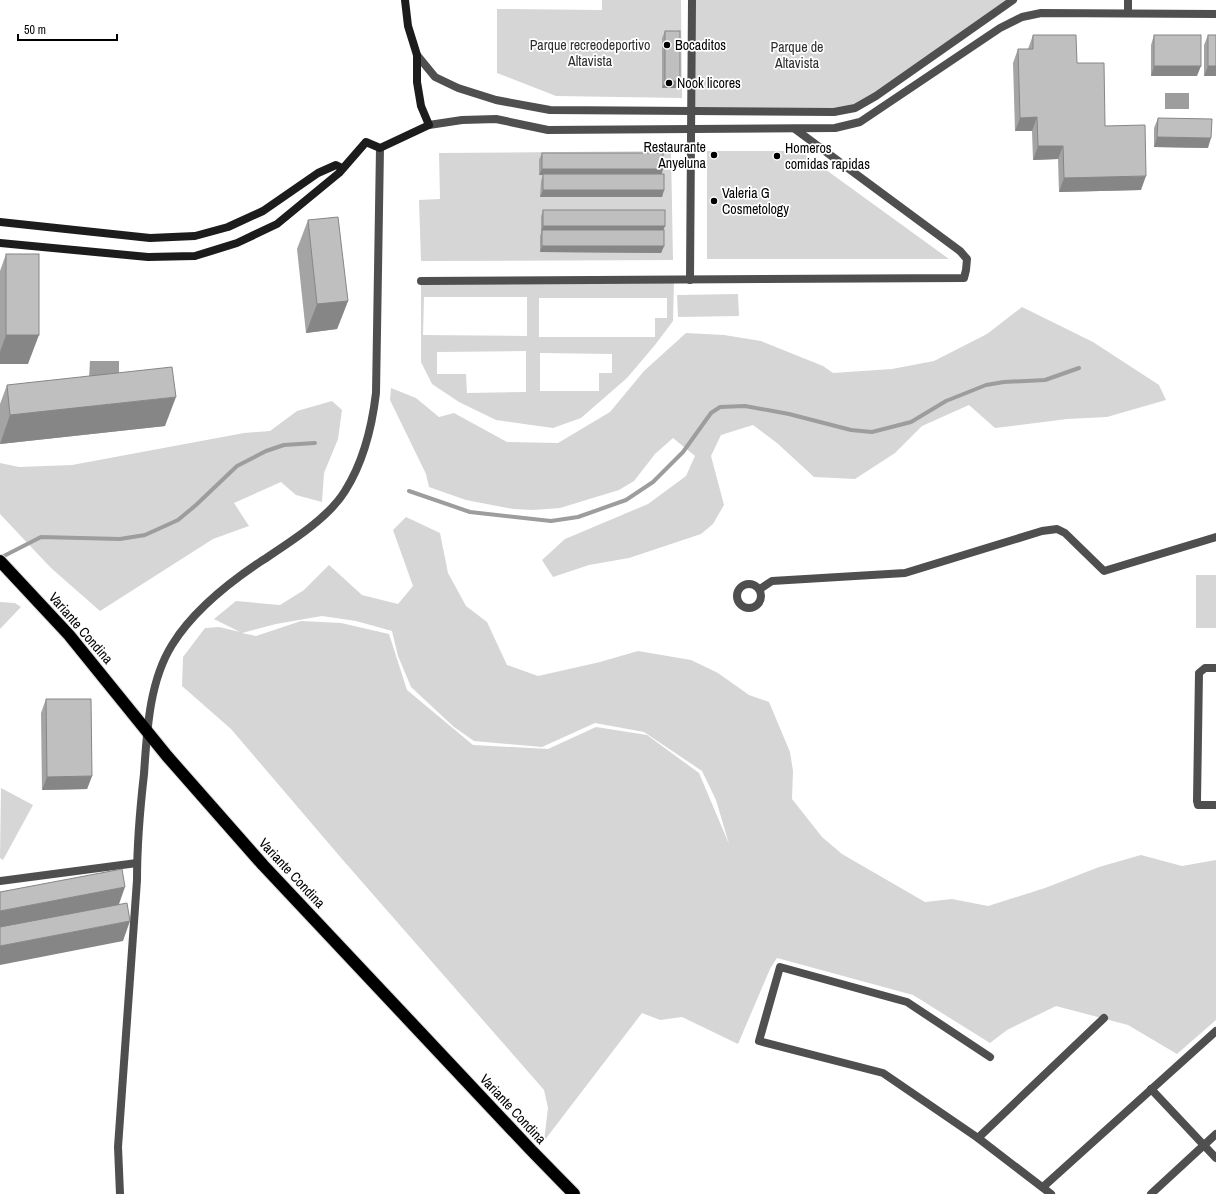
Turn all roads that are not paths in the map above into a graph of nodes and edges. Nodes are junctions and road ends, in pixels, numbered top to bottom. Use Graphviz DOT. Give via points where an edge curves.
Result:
graph roads {
  1 [pos="405,0"];
  2 [pos="692,0"];
  3 [pos="1013,0"];
  4 [pos="1128,0"];
  5 [pos="1128,13"];
  6 [pos="1216,14"];
  7 [pos="417,55"];
  8 [pos="692,112"];
  9 [pos="429,125"];
  10 [pos="692,129"];
  11 [pos="795,129"];
  12 [pos="380,148"];
  13 [pos="342,168"];
  14 [pos="0,222"];
  15 [pos="0,242"];
  16 [pos="690,280"];
  17 [pos="421,281"];
  18 [pos="1216,537"];
  19 [pos="0,561"];
  20 [pos="760,589"];
  21 [pos="1216,668"];
  22 [pos="148,730"];
  23 [pos="1216,805"];
  24 [pos="137,863"];
  25 [pos="0,881"];
  26 [pos="1104,1018"];
  27 [pos="1216,1031"];
  28 [pos="990,1057"];
  29 [pos="1151,1089"];
  30 [pos="1216,1134"];
  31 [pos="978,1138"];
  32 [pos="1204,1145"];
  33 [pos="1216,1158"];
  34 [pos="1043,1188"];
  35 [pos="120,1194"];
  36 [pos="574,1194"];
  37 [pos="1051,1194"];
  38 [pos="1151,1194"];
  1 -- 7 [label="street" via="408,26"];
  2 -- 8 [label="street"];
  3 -- 8 [label="street" via="855,108 834,112"];
  4 -- 5 [label="street"];
  5 -- 6 [label="street"];
  5 -- 11 [label="street" via="1041,13 1022,17 1000,28 860,122 835,128"];
  7 -- 8 [label="street" via="435,77 458,88 496,100 550,110"];
  7 -- 9 [label="street" via="417,82 421,106"];
  8 -- 10 [label="street"];
  9 -- 10 [label="street" via="462,120 496,119 548,130"];
  9 -- 12 [label="street"];
  10 -- 11 [label="street"];
  10 -- 16 [label="street"];
  11 -- 16 [label="street" via="960,251 967,259 964,278"];
  12 -- 13 [label="street" via="366,142"];
  12 -- 22 [label="street" via="376,387 370,427 360,460 345,492 330,508 297,538 225,588 180,634 161,668"];
  13 -- 14 [label="street" via="336,165 318,173 263,211 228,227 195,236 150,238"];
  13 -- 15 [label="street" via="277,224 237,244 195,256 148,258"];
  16 -- 17 [label="street"];
  18 -- 20 [label="street" via="1104,571 1065,533 1057,529 1042,531 905,573 772,581"];
  19 -- 22 [label="highway, Variante Condina" via="69,635"];
  21 -- 23 [label="street" via="1205,668 1199,673 1196,801 1198,805"];
  22 -- 24 [label="street"];
  22 -- 36 [label="highway, Variante Condina" via="167,756 263,865"];
  24 -- 25 [label="street"];
  24 -- 35 [label="street" via="118,1147"];
  26 -- 31 [label="street"];
  27 -- 29 [label="street"];
  28 -- 31 [label="street" via="907,1002 780,968 759,1041 883,1073"];
  29 -- 32 [label="street"];
  29 -- 34 [label="street"];
  30 -- 32 [label="street"];
  31 -- 34 [label="street"];
  32 -- 33 [label="street"];
  32 -- 38 [label="street"];
  34 -- 37 [label="street"];
}
